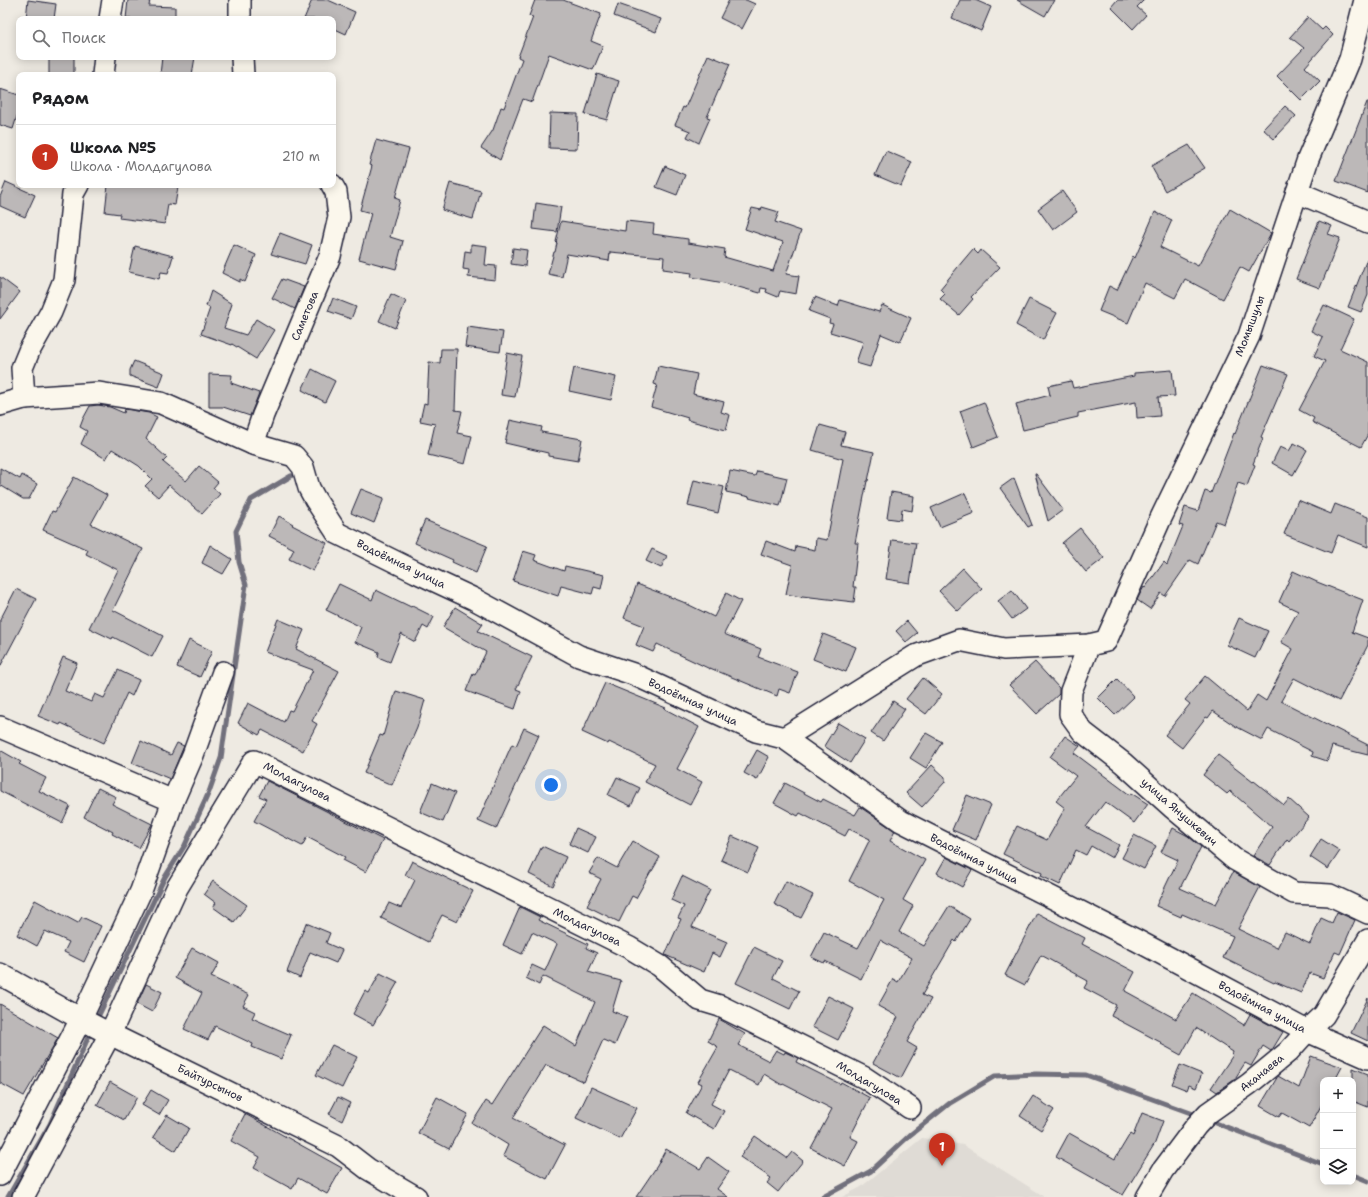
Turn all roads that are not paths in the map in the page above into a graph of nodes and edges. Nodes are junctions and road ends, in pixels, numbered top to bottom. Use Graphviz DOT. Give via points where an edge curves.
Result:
graph roads {
  1 [pos="113,0"];
  2 [pos="240,0"];
  3 [pos="1365,0"];
  4 [pos="110,16"];
  5 [pos="240,16"];
  6 [pos="105,60"];
  7 [pos="242,60"];
  8 [pos="103,72"];
  9 [pos="243,72"];
  10 [pos="76,188"];
  11 [pos="334,188"];
  12 [pos="1296,192"];
  13 [pos="1368,222"];
  14 [pos="24,398"];
  15 [pos="0,405"];
  16 [pos="253,444"];
  17 [pos="1098,643"];
  18 [pos="222,672"];
  19 [pos="0,727"];
  20 [pos="784,738"];
  21 [pos="173,801"];
  22 [pos="1368,913"];
  23 [pos="1368,940"];
  24 [pos="0,974"];
  25 [pos="81,1020"];
  26 [pos="1306,1031"];
  27 [pos="110,1034"];
  28 [pos="1368,1058"];
  29 [pos="910,1108"];
  30 [pos="0,1175"];
  31 [pos="23,1197"];
  32 [pos="416,1197"];
  33 [pos="1147,1197"];
  1 -- 4 [label="street"];
  2 -- 5 [label="street"];
  3 -- 12 [label="street, Момышулы" via="1350,59"];
  6 -- 8 [label="street"];
  7 -- 9 [label="street"];
  10 -- 14 [label="street" via="73,194 64,280 51,312 22,368"];
  11 -- 16 [label="street, Саметова" via="339,217 330,256"];
  12 -- 13 [label="street"];
  12 -- 17 [label="street, Момышулы" via="1249,336"];
  14 -- 15 [label="street, Водоёмная улица"];
  14 -- 16 [label="street, Водоёмная улица" via="99,393 161,403"];
  16 -- 20 [label="street, Водоёмная улица" via="294,456 303,467 314,499 337,533 474,599 580,656 633,674 756,731"];
  17 -- 20 [label="street" via="1004,649 959,640 915,656"];
  17 -- 22 [label="street, улица Янушкевич" via="1071,691 1070,714 1083,732 1123,763 1234,859 1294,893 1330,895"];
  18 -- 21 [label="street" via="193,755"];
  19 -- 21 [label="street"];
  20 -- 26 [label="street, Водоёмная улица" via="901,821 1136,940"];
  21 -- 25 [label="street" via="141,891"];
  23 -- 26 [label="street, Аканаева" via="1324,1014"];
  24 -- 25 [label="street, Байтурсынов"];
  25 -- 27 [label="street, Байтурсынов"];
  25 -- 30 [label="street"];
  26 -- 28 [label="street, Водоёмная улица"];
  26 -- 33 [label="street, Аканаева" via="1288,1052 1202,1120 1163,1170"];
  27 -- 29 [label="street, Молдагулова" via="177,888 254,761 630,948 660,966 700,1000 720,1006 859,1075"];
  27 -- 31 [label="street"];
  27 -- 32 [label="street, Байтурсынов" via="338,1146 368,1169"];
}
